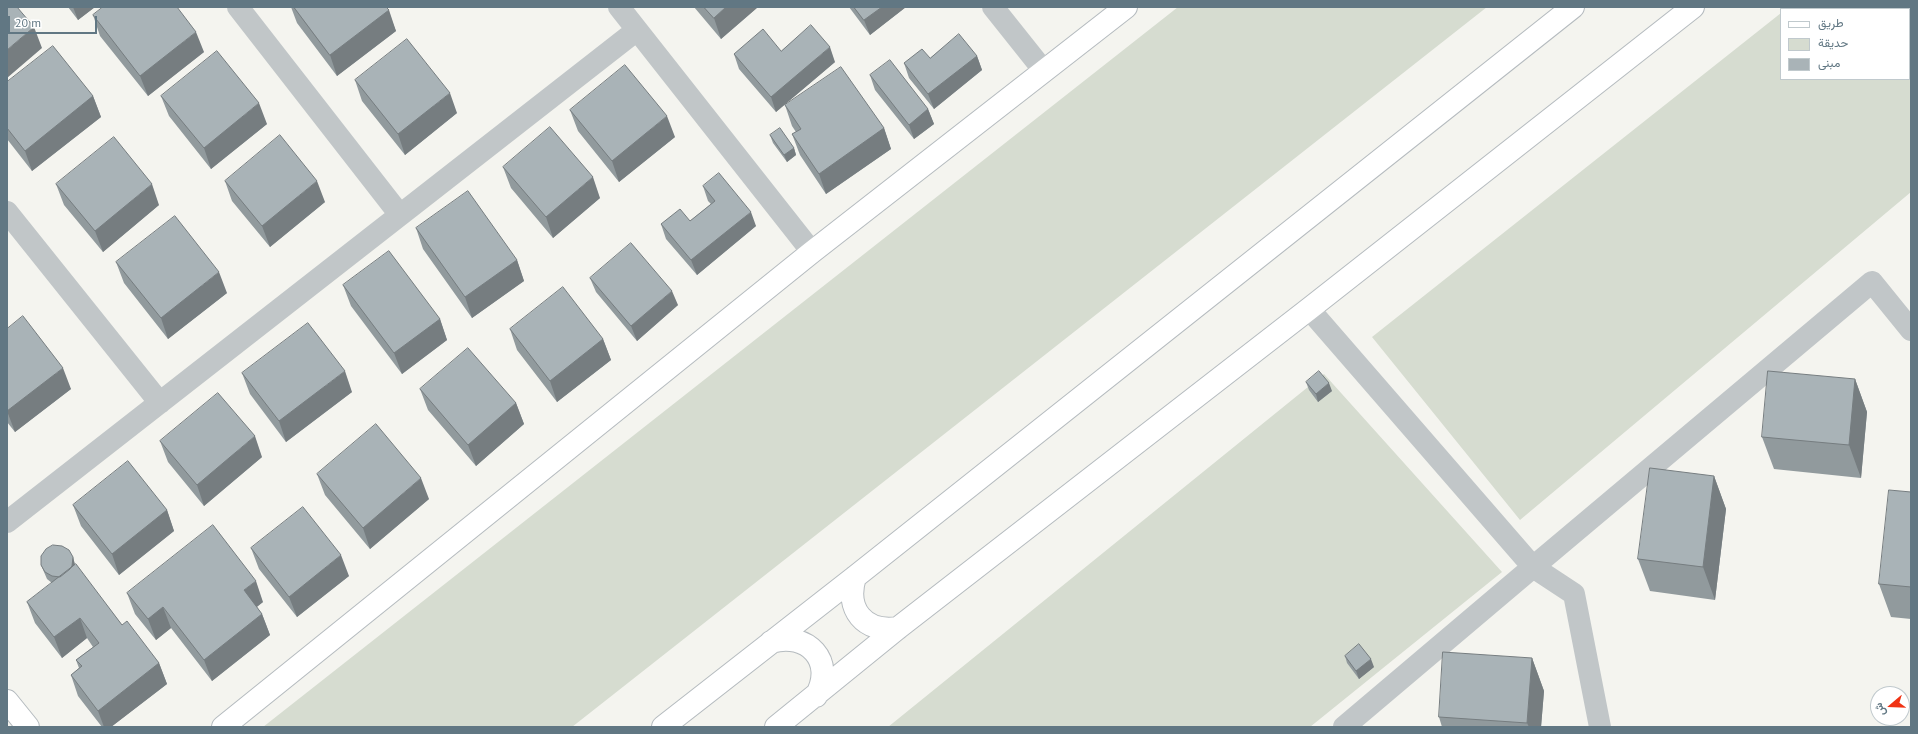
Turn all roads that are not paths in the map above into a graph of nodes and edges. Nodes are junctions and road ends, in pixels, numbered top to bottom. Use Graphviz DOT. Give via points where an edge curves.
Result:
graph roads {
  1 [pos="238,7"];
  2 [pos="619,7"];
  3 [pos="993,7"];
  4 [pos="1126,7"];
  5 [pos="1573,7"];
  6 [pos="1693,7"];
  7 [pos="637,30"];
  8 [pos="1044,71"];
  9 [pos="7,212"];
  10 [pos="400,215"];
  11 [pos="812,252"];
  12 [pos="1309,309"];
  13 [pos="1911,330"];
  14 [pos="160,403"];
  15 [pos="7,522"];
  16 [pos="1534,567"];
  17 [pos="855,577"];
  18 [pos="898,628"];
  19 [pos="771,642"];
  20 [pos="816,696"];
  21 [pos="7,701"];
  22 [pos="28,727"];
  23 [pos="224,727"];
  24 [pos="663,727"];
  25 [pos="776,727"];
  26 [pos="1344,727"];
  27 [pos="1600,727"];
  1 -- 10 [label="street"];
  2 -- 7 [label="street"];
  3 -- 8 [label="street"];
  4 -- 8 [label="main road"];
  5 -- 17 [label="main road"];
  6 -- 12 [label="main road"];
  7 -- 10 [label="street"];
  7 -- 11 [label="street"];
  8 -- 11 [label="main road"];
  9 -- 14 [label="street"];
  10 -- 14 [label="street"];
  11 -- 23 [label="main road"];
  12 -- 16 [label="street"];
  12 -- 18 [label="main road"];
  13 -- 16 [label="street" via="1872,282"];
  14 -- 15 [label="street"];
  16 -- 26 [label="street"];
  16 -- 27 [label="street" via="1574,594"];
  17 -- 18 [label="main road" via="852,598 860,618 877,629"];
  17 -- 19 [label="main road"];
  18 -- 20 [label="main road"];
  19 -- 20 [label="main road" via="795,640 815,653 821,663 823,674 822,686"];
  19 -- 24 [label="main road"];
  20 -- 25 [label="main road"];
  21 -- 22 [label="main road"];
}
